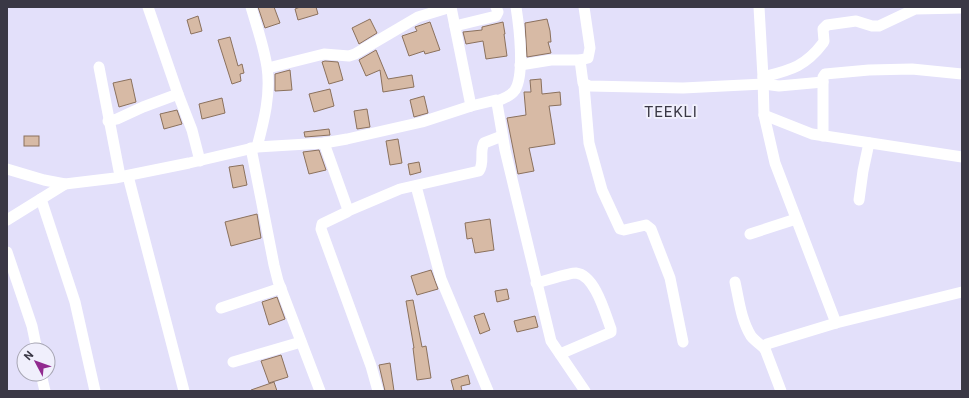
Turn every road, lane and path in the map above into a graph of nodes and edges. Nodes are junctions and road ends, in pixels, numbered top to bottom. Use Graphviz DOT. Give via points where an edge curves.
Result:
graph roads {
  1 [pos="148,7"];
  2 [pos="251,7"];
  3 [pos="451,7"];
  4 [pos="496,7"];
  5 [pos="516,7"];
  6 [pos="584,7"];
  7 [pos="759,7"];
  8 [pos="962,8"];
  9 [pos="455,26"];
  10 [pos="580,60"];
  11 [pos="520,65"];
  12 [pos="99,67"];
  13 [pos="268,68"];
  14 [pos="962,74"];
  15 [pos="764,81"];
  16 [pos="823,82"];
  17 [pos="584,85"];
  18 [pos="178,94"];
  19 [pos="497,102"];
  20 [pos="471,106"];
  21 [pos="764,115"];
  22 [pos="108,120"];
  23 [pos="502,136"];
  24 [pos="823,136"];
  25 [pos="324,143"];
  26 [pos="869,143"];
  27 [pos="254,148"];
  28 [pos="962,157"];
  29 [pos="200,161"];
  30 [pos="7,169"];
  31 [pos="124,176"];
  32 [pos="65,184"];
  33 [pos="416,186"];
  34 [pos="41,199"];
  35 [pos="859,200"];
  36 [pos="348,212"];
  37 [pos="796,219"];
  38 [pos="7,220"];
  39 [pos="750,234"];
  40 [pos="7,252"];
  41 [pos="735,282"];
  42 [pos="536,283"];
  43 [pos="281,288"];
  44 [pos="962,292"];
  45 [pos="221,308"];
  46 [pos="836,323"];
  47 [pos="35,342"];
  48 [pos="301,342"];
  49 [pos="683,342"];
  50 [pos="765,349"];
  51 [pos="560,354"];
  52 [pos="233,362"];
  53 [pos="95,391"];
  54 [pos="184,391"];
  55 [pos="320,391"];
  56 [pos="378,391"];
  57 [pos="488,391"];
  58 [pos="585,391"];
  59 [pos="781,391"];
  1 -- 18 [label="street"];
  2 -- 13 [label="street"];
  3 -- 9 [label="street"];
  3 -- 13 [label="street" via="418,17 355,54 324,54"];
  4 -- 9 [label="street" via="496,16"];
  5 -- 11 [label="street"];
  6 -- 10 [label="street" via="590,56"];
  7 -- 15 [label="street"];
  8 -- 15 [label="street" via="915,9 876,26 856,21 827,25 823,30 823,43 802,65"];
  9 -- 20 [label="street"];
  10 -- 11 [label="street" via="551,60"];
  10 -- 17 [label="street"];
  11 -- 19 [label="street" via="518,84 514,92"];
  12 -- 22 [label="street"];
  13 -- 27 [label="street" via="265,116"];
  14 -- 16 [label="street" via="912,69 869,70 829,73 823,76"];
  15 -- 16 [label="street" via="779,86"];
  15 -- 17 [label="street" via="683,88"];
  15 -- 21 [label="street"];
  16 -- 24 [label="street"];
  17 -- 49 [label="street" via="589,143 602,190 620,229 646,225 651,229 670,278"];
  18 -- 22 [label="street" via="117,119"];
  18 -- 29 [label="street" via="192,130"];
  19 -- 20 [label="street" via="494,100"];
  19 -- 23 [label="street"];
  20 -- 25 [label="street" via="384,132"];
  21 -- 24 [label="street"];
  21 -- 37 [label="street" via="775,163"];
  22 -- 31 [label="street"];
  23 -- 33 [label="street" via="484,143 479,171"];
  23 -- 42 [label="street"];
  24 -- 26 [label="street"];
  25 -- 27 [label="street"];
  25 -- 36 [label="street"];
  26 -- 28 [label="street"];
  26 -- 35 [label="street"];
  27 -- 29 [label="street"];
  27 -- 43 [label="street" via="274,265"];
  29 -- 31 [label="street"];
  30 -- 32 [label="street"];
  31 -- 32 [label="street"];
  31 -- 54 [label="street"];
  32 -- 34 [label="street"];
  33 -- 36 [label="street" via="400,189"];
  33 -- 57 [label="street" via="441,279"];
  34 -- 38 [label="street"];
  34 -- 53 [label="street" via="70,284"];
  36 -- 56 [label="street" via="322,224 321,229"];
  37 -- 39 [label="street"];
  37 -- 46 [label="street"];
  40 -- 47 [label="street"];
  41 -- 50 [label="street" via="741,312 752,337"];
  42 -- 51 [label="street" via="551,341"];
  42 -- 51 [label="street" via="575,273 586,277 592,284 611,329 609,333"];
  43 -- 45 [label="street"];
  43 -- 48 [label="street"];
  44 -- 46 [label="street"];
  46 -- 50 [label="street" via="770,342"];
  48 -- 52 [label="street"];
  48 -- 55 [label="street"];
  50 -- 59 [label="street"];
  51 -- 58 [label="street"];
}
